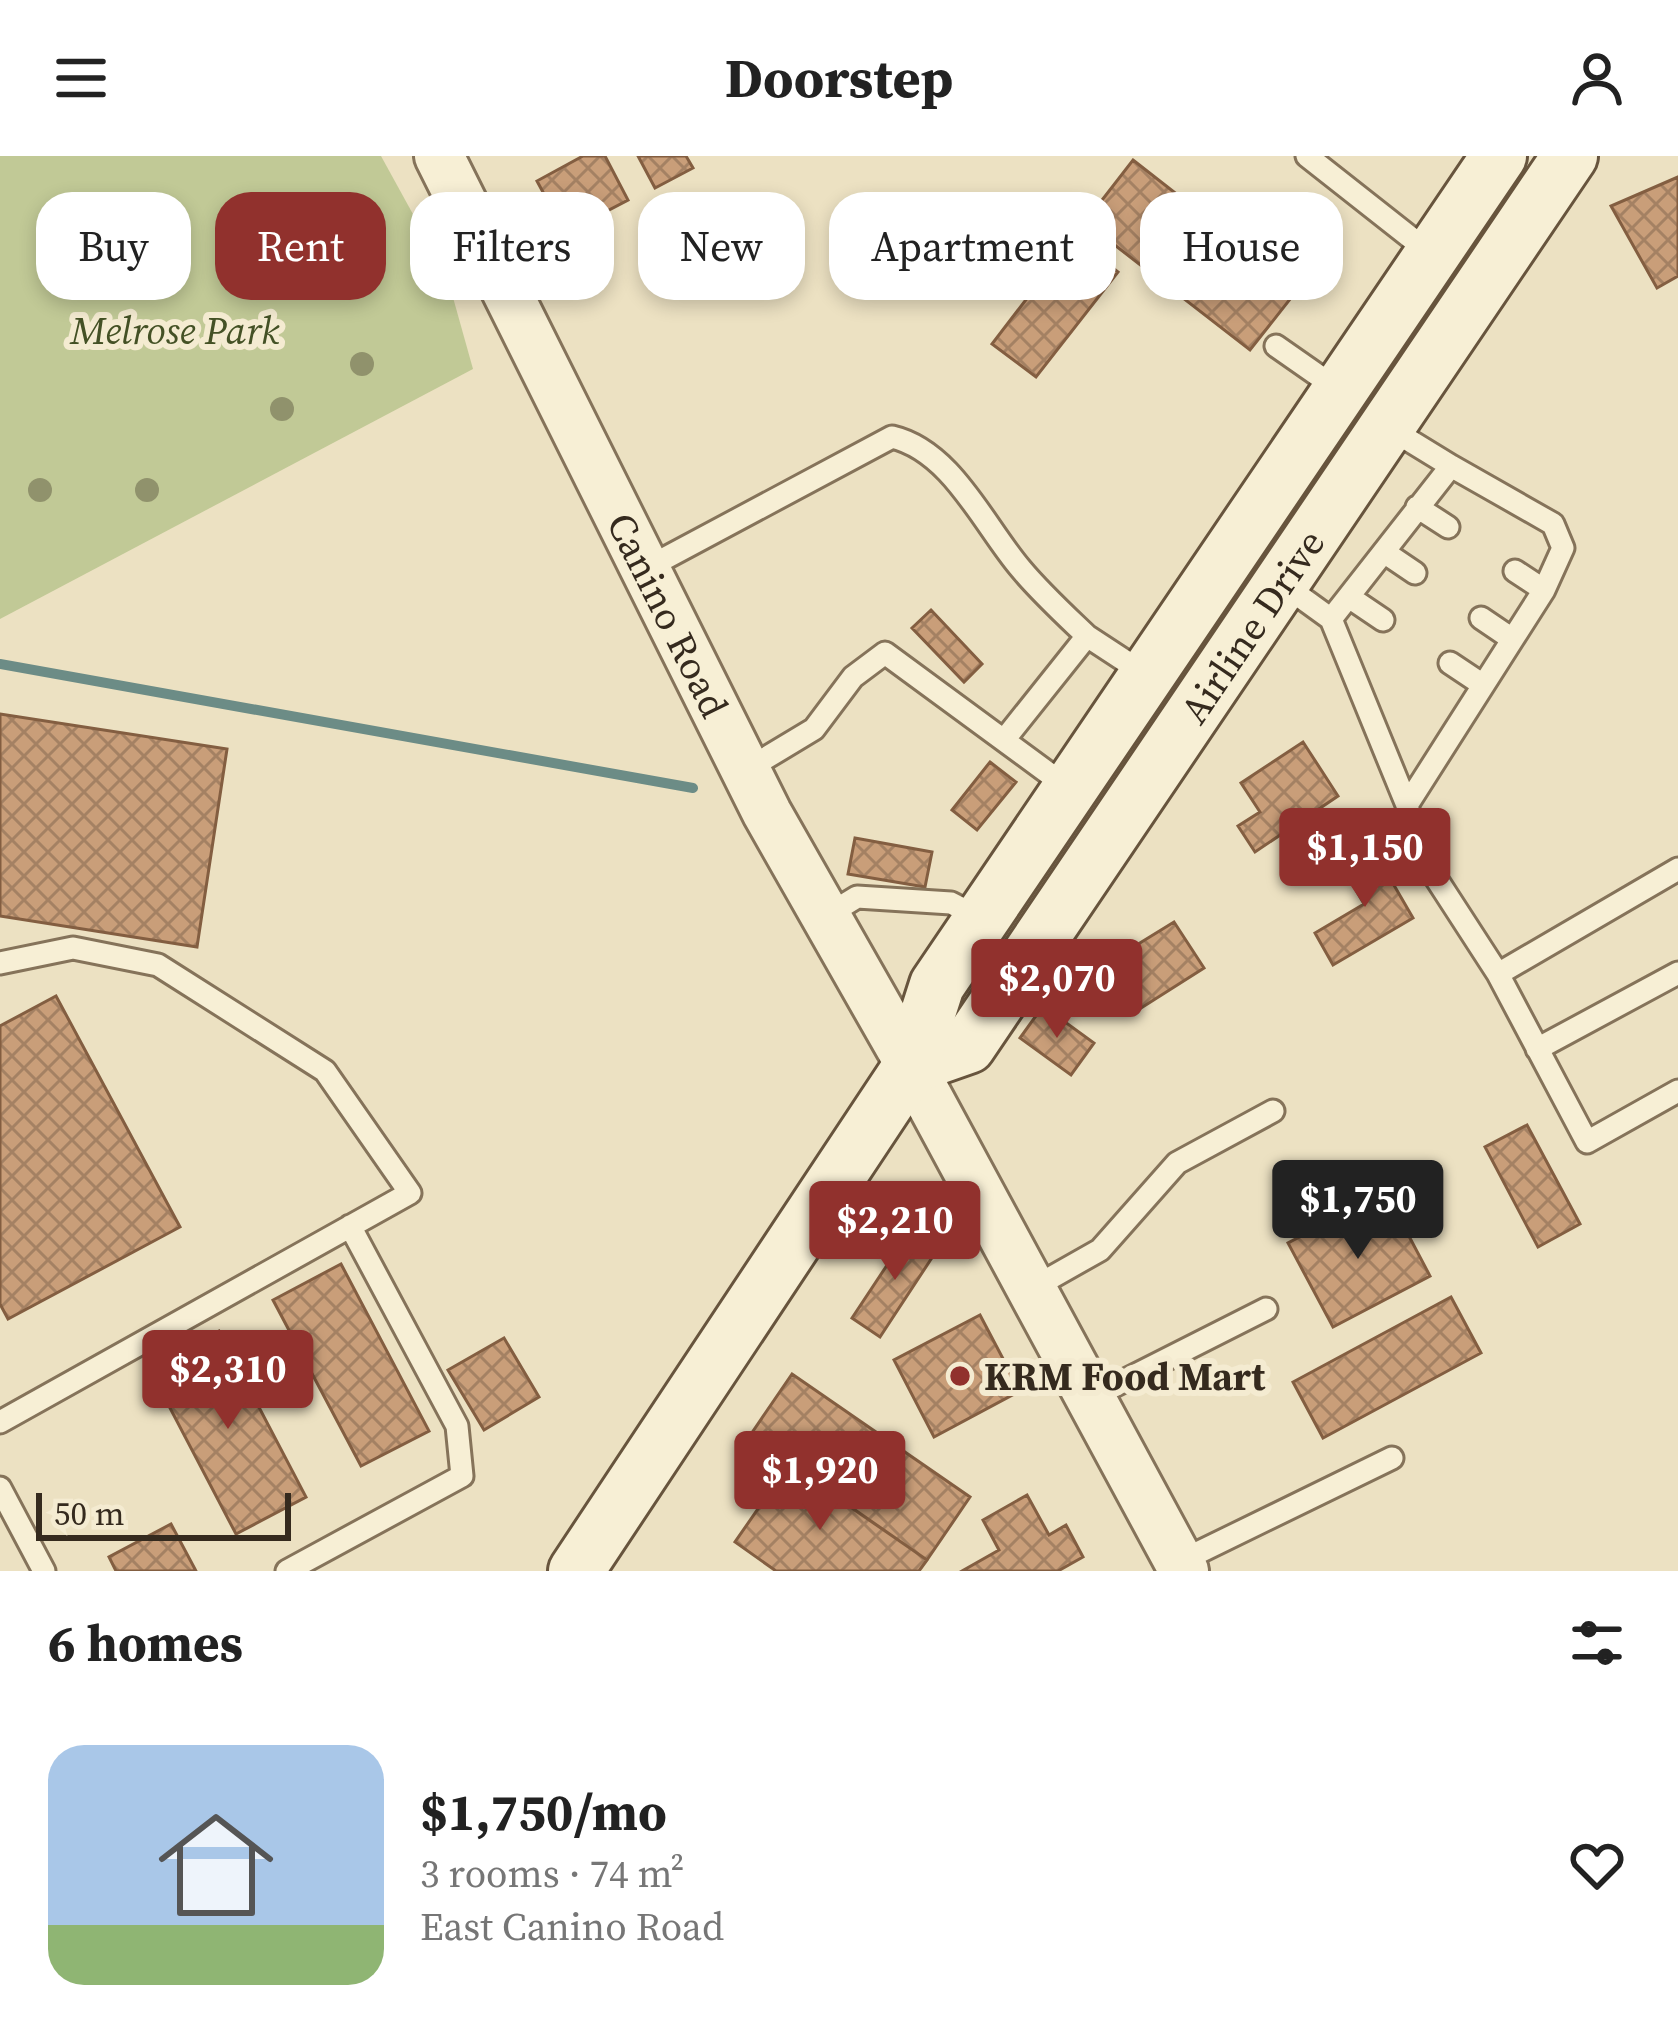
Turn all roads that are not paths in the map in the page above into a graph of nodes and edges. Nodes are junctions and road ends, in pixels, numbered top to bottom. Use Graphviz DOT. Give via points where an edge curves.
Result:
graph roads {
  1 [pos="439,156"];
  2 [pos="1307,156"];
  3 [pos="1570,156"];
  4 [pos="1484,168"];
  5 [pos="1435,256"];
  6 [pos="1276,346"];
  7 [pos="1339,391"];
  8 [pos="1389,428"];
  9 [pos="1451,466"];
  10 [pos="1418,507"];
  11 [pos="1448,527"];
  12 [pos="1384,552"];
  13 [pos="645,570"];
  14 [pos="1515,571"];
  15 [pos="1415,573"];
  16 [pos="1284,585"];
  17 [pos="1544,590"];
  18 [pos="1349,597"];
  19 [pos="1481,618"];
  20 [pos="1331,619"];
  21 [pos="1383,620"];
  22 [pos="1087,635"];
  23 [pos="1512,639"];
  24 [pos="1450,663"];
  25 [pos="1148,676"];
  26 [pos="1483,685"];
  27 [pos="1004,740"];
  28 [pos="746,770"];
  29 [pos="1071,790"];
  30 [pos="1407,805"];
  31 [pos="1678,869"];
  32 [pos="826,916"];
  33 [pos="982,920"];
  34 [pos="0,963"];
  35 [pos="1678,973"];
  36 [pos="1498,974"];
  37 [pos="1538,1049"];
  38 [pos="911,1066"];
  39 [pos="1678,1091"];
  40 [pos="1273,1111"];
  41 [pos="350,1226"];
  42 [pos="1030,1289"];
  43 [pos="1266,1310"];
  44 [pos="1090,1398"];
  45 [pos="0,1423"];
  46 [pos="1392,1457"];
  47 [pos="0,1488"];
  48 [pos="1181,1567"];
  49 [pos="44,1571"];
  50 [pos="287,1571"];
  51 [pos="575,1571"];
  1 -- 13 [label="street, Canino Road"];
  2 -- 5 [label="lane"];
  3 -- 8 [label="main road, Airline Drive"];
  4 -- 5 [label="main road, Airline Drive"];
  5 -- 7 [label="main road, Airline Drive"];
  6 -- 7 [label="lane"];
  7 -- 8 [label="main road"];
  7 -- 25 [label="main road, Airline Drive"];
  8 -- 9 [label="lane"];
  8 -- 16 [label="main road, Airline Drive"];
  9 -- 10 [label="lane"];
  9 -- 17 [label="lane" via="1553,524 1563,548"];
  10 -- 11 [label="lane"];
  10 -- 12 [label="lane"];
  12 -- 15 [label="lane"];
  12 -- 18 [label="lane"];
  13 -- 22 [label="lane" via="892,437 937,462 1018,566"];
  13 -- 28 [label="street, Canino Road"];
  14 -- 17 [label="lane"];
  16 -- 20 [label="lane"];
  16 -- 38 [label="main road, Airline Drive" via="968,1046"];
  17 -- 23 [label="lane"];
  18 -- 20 [label="lane"];
  18 -- 21 [label="lane"];
  19 -- 23 [label="lane"];
  20 -- 30 [label="lane"];
  22 -- 25 [label="lane"];
  22 -- 27 [label="lane"];
  23 -- 26 [label="lane"];
  24 -- 26 [label="lane"];
  25 -- 29 [label="main road, Airline Drive"];
  26 -- 30 [label="lane"];
  27 -- 28 [label="lane" via="885,653 854,677 814,729"];
  27 -- 29 [label="lane"];
  28 -- 32 [label="street, Canino Road"];
  29 -- 33 [label="main road, Airline Drive"];
  30 -- 36 [label="lane" via="1419,852"];
  31 -- 36 [label="lane"];
  32 -- 33 [label="lane" via="857,897 951,903"];
  32 -- 38 [label="street, Canino Road"];
  33 -- 38 [label="main road, Airline Drive" via="937,985"];
  34 -- 41 [label="lane" via="73,948 158,965 325,1071 410,1192"];
  35 -- 37 [label="lane"];
  36 -- 37 [label="lane"];
  37 -- 39 [label="lane" via="1587,1142"];
  38 -- 42 [label="street, Canino Road"];
  38 -- 51 [label="main road, Airline Drive"];
  40 -- 42 [label="lane" via="1177,1163 1100,1250"];
  41 -- 45 [label="lane"];
  41 -- 50 [label="lane" via="457,1426 463,1476"];
  42 -- 44 [label="street, Canino Road"];
  43 -- 44 [label="lane"];
  44 -- 48 [label="street, Canino Road"];
  46 -- 48 [label="lane"];
  47 -- 49 [label="lane"];
}
